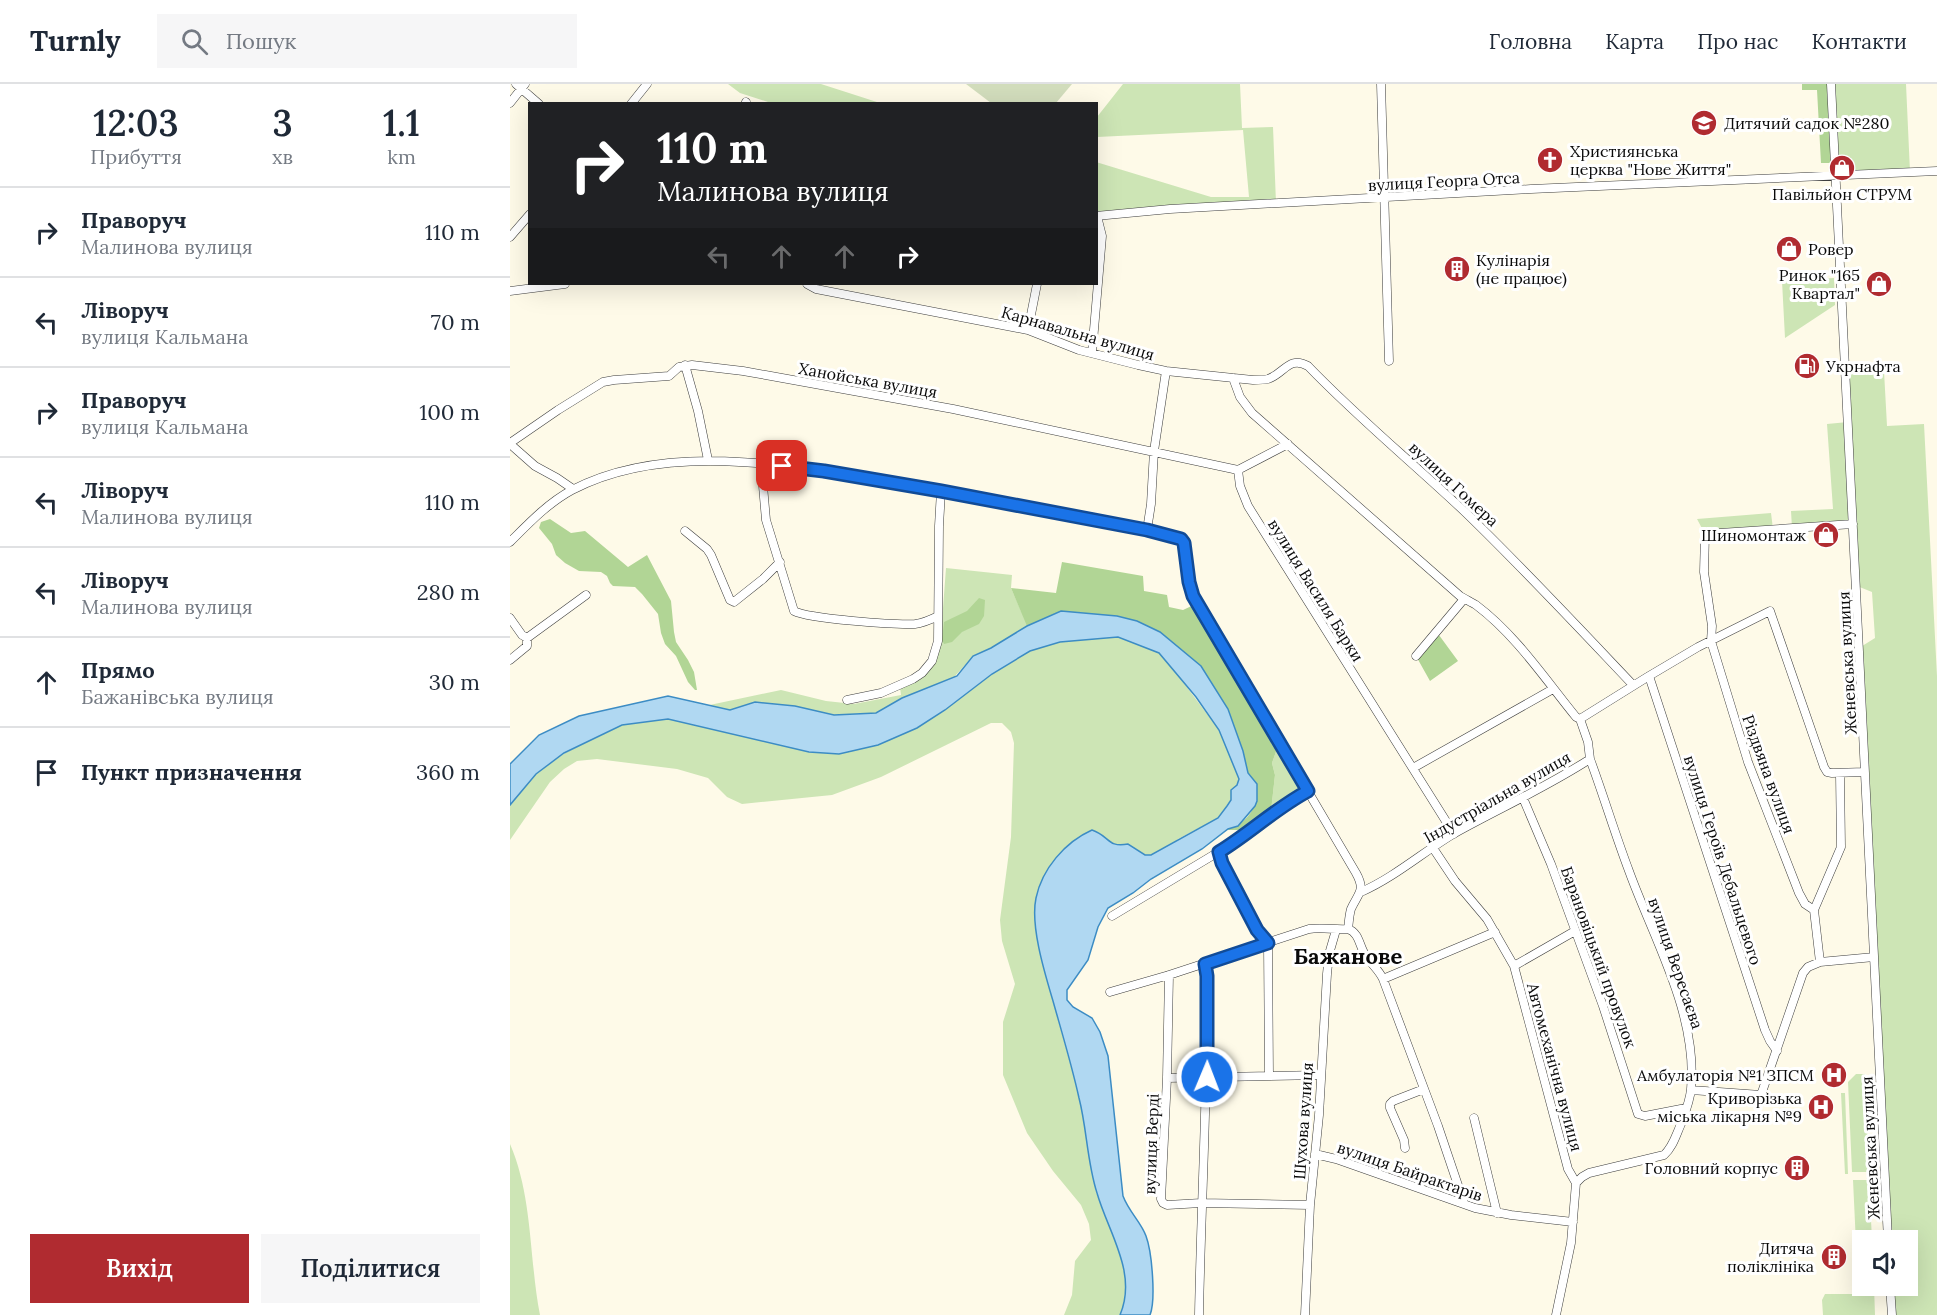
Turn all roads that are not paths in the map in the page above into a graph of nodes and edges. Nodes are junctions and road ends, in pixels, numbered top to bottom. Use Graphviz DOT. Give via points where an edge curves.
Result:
graph roads {
  1 [pos="647,84"];
  2 [pos="1381,84"];
  3 [pos="1831,84"];
  4 [pos="521,86"];
  5 [pos="537,102"];
  6 [pos="633,102"];
  7 [pos="510,103"];
  8 [pos="1937,171"];
  9 [pos="1836,176"];
  10 [pos="1385,198"];
  11 [pos="528,216"];
  12 [pos="1098,216"];
  13 [pos="1098,220"];
  14 [pos="510,237"];
  15 [pos="557,285"];
  16 [pos="809,285"];
  17 [pos="1037,285"];
  18 [pos="510,291"];
  19 [pos="1028,330"];
  20 [pos="1092,353"];
  21 [pos="1389,362"];
  22 [pos="685,365"];
  23 [pos="1166,371"];
  24 [pos="1233,378"];
  25 [pos="510,444"];
  26 [pos="1288,444"];
  27 [pos="1154,452"];
  28 [pos="708,460"];
  29 [pos="761,463"];
  30 [pos="1238,470"];
  31 [pos="573,489"];
  32 [pos="941,491"];
  33 [pos="1853,525"];
  34 [pos="1147,530"];
  35 [pos="685,531"];
  36 [pos="510,542"];
  37 [pos="780,562"];
  38 [pos="586,595"];
  39 [pos="1464,599"];
  40 [pos="938,616"];
  41 [pos="510,618"];
  42 [pos="527,638"];
  43 [pos="1711,641"];
  44 [pos="1416,656"];
  45 [pos="510,660"];
  46 [pos="1648,676"];
  47 [pos="1633,685"];
  48 [pos="1553,689"];
  49 [pos="847,700"];
  50 [pos="1580,719"];
  51 [pos="1590,759"];
  52 [pos="1413,768"];
  53 [pos="1865,772"];
  54 [pos="1840,774"];
  55 [pos="1308,791"];
  56 [pos="1523,798"];
  57 [pos="1454,834"];
  58 [pos="1433,848"];
  59 [pos="1219,852"];
  60 [pos="1361,892"];
  61 [pos="1814,910"];
  62 [pos="1112,916"];
  63 [pos="1348,929"];
  64 [pos="1336,930"];
  65 [pos="1575,931"];
  66 [pos="1495,932"];
  67 [pos="1268,943"];
  68 [pos="1874,957"];
  69 [pos="1820,962"];
  70 [pos="1205,964"];
  71 [pos="1514,966"];
  72 [pos="1169,975"];
  73 [pos="1383,979"];
  74 [pos="1110,992"];
  75 [pos="1777,1051"];
  76 [pos="1321,1075"];
  77 [pos="1269,1076"];
  78 [pos="1207,1077"];
  79 [pos="1167,1078"];
  80 [pos="1424,1089"];
  81 [pos="1691,1090"];
  82 [pos="1686,1108"];
  83 [pos="1474,1118"];
  84 [pos="1405,1148"];
  85 [pos="1315,1154"];
  86 [pos="1576,1184"];
  87 [pos="1201,1203"];
  88 [pos="1464,1203"];
  89 [pos="1310,1205"];
  90 [pos="1497,1213"];
  91 [pos="1573,1222"];
  92 [pos="1888,1230"];
  93 [pos="1891,1296"];
  94 [pos="1199,1315"];
  95 [pos="1305,1315"];
  96 [pos="1556,1315"];
  97 [pos="1892,1315"];
  1 -- 6 [label="street"];
  2 -- 10 [label="street"];
  3 -- 9 [label="street, Женевська вулиця"];
  4 -- 5 [label="street"];
  4 -- 7 [label="street"];
  8 -- 9 [label="street, вулиця Георга Отса"];
  9 -- 10 [label="street, вулиця Георга Отса"];
  9 -- 33 [label="street, Женевська вулиця"];
  10 -- 12 [label="street, вулиця Георга Отса"];
  10 -- 21 [label="street"];
  11 -- 14 [label="street"];
  13 -- 20 [label="street" via="1102,246"];
  15 -- 18 [label="street"];
  16 -- 19 [label="street, Карнавальна вулиця"];
  17 -- 19 [label="street"];
  19 -- 20 [label="street, Карнавальна вулиця"];
  20 -- 23 [label="street, Карнавальна вулиця"];
  22 -- 25 [label="street" via="669,376 603,382"];
  22 -- 27 [label="street, Ханойська вулиця" via="743,371 952,409"];
  22 -- 28 [label="street"];
  23 -- 24 [label="street, Карнавальна вулиця"];
  23 -- 27 [label="street"];
  24 -- 26 [label="street, Індустріальна вулиця" via="1246,406"];
  24 -- 47 [label="street, вулиця Гомера" via="1267,379 1298,362 1308,366 1489,536"];
  25 -- 31 [label="street" via="535,466"];
  26 -- 30 [label="street"];
  26 -- 39 [label="street, Індустріальна вулиця"];
  27 -- 30 [label="street, Ханойська вулиця"];
  27 -- 34 [label="street"];
  28 -- 29 [label="street"];
  28 -- 31 [label="street" via="624,471"];
  29 -- 32 [label="street"];
  29 -- 37 [label="street" via="766,520"];
  30 -- 52 [label="street, вулиця Василя Барки" via="1248,506"];
  31 -- 36 [label="street" via="544,509"];
  32 -- 34 [label="street"];
  32 -- 40 [label="street"];
  33 -- 43 [label="street, Різдвяна вулиця" via="1705,534 1704,572"];
  33 -- 53 [label="street, Женевська вулиця"];
  34 -- 55 [label="street" via="1177,537 1184,543 1193,596"];
  35 -- 37 [label="street" via="707,549 734,602"];
  37 -- 40 [label="street" via="793,609 798,613 896,624 917,624"];
  38 -- 42 [label="street"];
  39 -- 44 [label="street"];
  39 -- 48 [label="street, Індустріальна вулиця" via="1505,632"];
  40 -- 49 [label="street" via="936,650 922,673 881,693"];
  41 -- 42 [label="street"];
  42 -- 45 [label="street" via="527,646"];
  43 -- 46 [label="street"];
  43 -- 54 [label="street" via="1770,611 1824,767 1827,772"];
  43 -- 61 [label="street, Різдвяна вулиця" via="1752,772 1799,893"];
  46 -- 47 [label="street"];
  46 -- 75 [label="street, вулиця Героїв Дебальцевого" via="1765,1030"];
  47 -- 50 [label="street"];
  48 -- 50 [label="street, Індустріальна вулиця"];
  48 -- 52 [label="street"];
  50 -- 51 [label="street, Індустріальна вулиця"];
  51 -- 56 [label="street, Індустріальна вулиця"];
  51 -- 81 [label="street, вулиця Вересаєва" via="1677,996 1690,1046"];
  52 -- 57 [label="street, вулиця Василя Барки"];
  53 -- 54 [label="street"];
  53 -- 68 [label="street, Женевська вулиця"];
  54 -- 61 [label="street" via="1842,847"];
  55 -- 59 [label="street"];
  55 -- 60 [label="street" via="1361,882"];
  56 -- 57 [label="street, Індустріальна вулиця"];
  56 -- 65 [label="street, Барановіцький провулок"];
  57 -- 58 [label="street, Індустріальна вулиця"];
  58 -- 60 [label="street, Індустріальна вулиця"];
  58 -- 66 [label="street, Автомеханічна вулиця"];
  59 -- 62 [label="street"];
  59 -- 67 [label="street" via="1257,930"];
  60 -- 63 [label="street" via="1350,912"];
  61 -- 69 [label="street"];
  63 -- 64 [label="street"];
  63 -- 73 [label="street" via="1358,937 1366,957"];
  64 -- 67 [label="street" via="1319,927"];
  64 -- 76 [label="street, Шухова вулиця" via="1329,954"];
  65 -- 71 [label="street"];
  65 -- 82 [label="street, Барановіцький провулок" via="1638,1114"];
  66 -- 71 [label="street, Автомеханічна вулиця"];
  66 -- 73 [label="street"];
  67 -- 70 [label="street"];
  67 -- 77 [label="street"];
  68 -- 69 [label="street"];
  68 -- 92 [label="street, Женевська вулиця"];
  69 -- 75 [label="street" via="1803,973"];
  70 -- 72 [label="street"];
  70 -- 78 [label="street"];
  71 -- 86 [label="street, Автомеханічна вулиця" via="1568,1169"];
  72 -- 74 [label="street"];
  72 -- 79 [label="street, вулиця Верді"];
  73 -- 80 [label="street"];
  75 -- 81 [label="street" via="1761,1095"];
  76 -- 77 [label="street"];
  76 -- 85 [label="street, Шухова вулиця"];
  77 -- 78 [label="street"];
  78 -- 79 [label="street"];
  78 -- 87 [label="street"];
  79 -- 87 [label="street, вулиця Верді" via="1161,1199 1167,1205"];
  80 -- 84 [label="street" via="1390,1104"];
  80 -- 88 [label="street"];
  81 -- 82 [label="street, вулиця Вересаєва"];
  82 -- 86 [label="street, вулиця Вересаєва" via="1674,1141 1664,1155 1589,1173"];
  83 -- 90 [label="street, вулиця Байрактарів"];
  85 -- 88 [label="street, вулиця Байрактарів"];
  85 -- 89 [label="street, Шухова вулиця"];
  86 -- 91 [label="street, Автомеханічна вулиця"];
  87 -- 89 [label="street, вулиця Верді"];
  87 -- 94 [label="street"];
  88 -- 90 [label="street, вулиця Байрактарів"];
  89 -- 95 [label="street, Шухова вулиця"];
  90 -- 91 [label="street, вулиця Байрактарів"];
  91 -- 96 [label="street, Автомеханічна вулиця"];
  93 -- 97 [label="street"];
}
